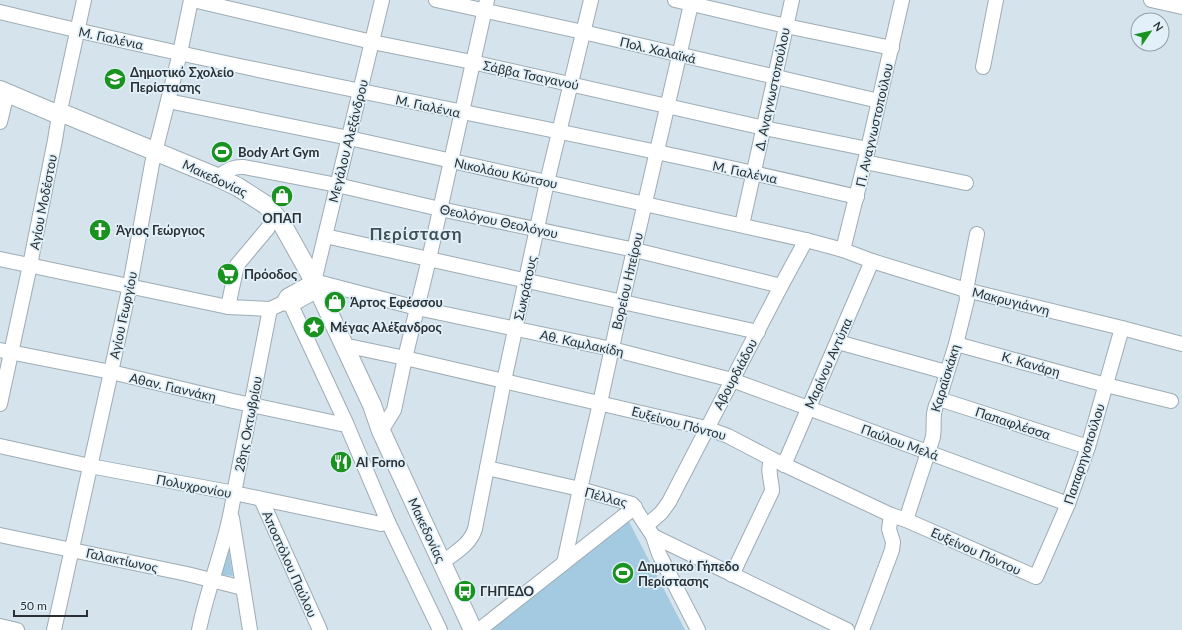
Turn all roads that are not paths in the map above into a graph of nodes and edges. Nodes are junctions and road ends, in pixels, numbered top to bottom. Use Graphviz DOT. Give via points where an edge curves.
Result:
graph roads {
  1 [pos="84,0"];
  2 [pos="192,0"];
  3 [pos="382,0"];
  4 [pos="436,0"];
  5 [pos="591,0"];
  6 [pos="675,0"];
  7 [pos="792,0"];
  8 [pos="902,0"];
  9 [pos="996,0"];
  10 [pos="1151,0"];
  11 [pos="692,2"];
  12 [pos="486,5"];
  13 [pos="1182,7"];
  14 [pos="0,12"];
  15 [pos="786,26"];
  16 [pos="77,31"];
  17 [pos="583,32"];
  18 [pos="372,42"];
  19 [pos="892,48"];
  20 [pos="180,53"];
  21 [pos="680,55"];
  22 [pos="472,62"];
  23 [pos="983,67"];
  24 [pos="774,77"];
  25 [pos="570,84"];
  26 [pos="3,91"];
  27 [pos="360,92"];
  28 [pos="168,101"];
  29 [pos="880,101"];
  30 [pos="667,106"];
  31 [pos="461,112"];
  32 [pos="59,115"];
  33 [pos="0,122"];
  34 [pos="764,128"];
  35 [pos="560,132"];
  36 [pos="349,138"];
  37 [pos="656,153"];
  38 [pos="154,155"];
  39 [pos="867,156"];
  40 [pos="450,161"];
  41 [pos="753,173"];
  42 [pos="217,177"];
  43 [pos="547,182"];
  44 [pos="966,183"];
  45 [pos="338,185"];
  46 [pos="856,197"];
  47 [pos="644,204"];
  48 [pos="440,209"];
  49 [pos="742,226"];
  50 [pos="268,228"];
  51 [pos="537,229"];
  52 [pos="977,234"];
  53 [pos="325,236"];
  54 [pos="806,240"];
  55 [pos="634,250"];
  56 [pos="843,250"];
  57 [pos="0,258"];
  58 [pos="429,259"];
  59 [pos="872,261"];
  60 [pos="30,265"];
  61 [pos="527,280"];
  62 [pos="130,286"];
  63 [pos="781,286"];
  64 [pos="310,287"];
  65 [pos="966,290"];
  66 [pos="622,302"];
  67 [pos="282,306"];
  68 [pos="228,307"];
  69 [pos="417,308"];
  70 [pos="1122,328"];
  71 [pos="516,329"];
  72 [pos="758,332"];
  73 [pos="838,342"];
  74 [pos="956,344"];
  75 [pos="1182,344"];
  76 [pos="346,349"];
  77 [pos="612,349"];
  78 [pos="6,351"];
  79 [pos="405,358"];
  80 [pos="111,372"];
  81 [pos="946,372"];
  82 [pos="732,380"];
  83 [pos="504,381"];
  84 [pos="1106,385"];
  85 [pos="939,399"];
  86 [pos="1171,401"];
  87 [pos="600,403"];
  88 [pos="0,404"];
  89 [pos="252,405"];
  90 [pos="808,408"];
  91 [pos="346,423"];
  92 [pos="706,428"];
  93 [pos="381,431"];
  94 [pos="0,446"];
  95 [pos="1088,447"];
  96 [pos="927,452"];
  97 [pos="778,462"];
  98 [pos="90,466"];
  99 [pos="487,468"];
  100 [pos="580,490"];
  101 [pos="234,493"];
  102 [pos="261,499"];
  103 [pos="1068,504"];
  104 [pos="635,507"];
  105 [pos="231,514"];
  106 [pos="891,515"];
  107 [pos="906,520"];
  108 [pos="388,522"];
  109 [pos="650,530"];
  110 [pos="0,535"];
  111 [pos="72,549"];
  112 [pos="442,563"];
  113 [pos="564,563"];
  114 [pos="732,575"];
  115 [pos="1036,577"];
  116 [pos="211,580"];
  117 [pos="243,588"];
  118 [pos="0,626"];
  119 [pos="471,628"];
  120 [pos="17,630"];
  121 [pos="54,630"];
  122 [pos="199,630"];
  123 [pos="250,630"];
  124 [pos="320,630"];
  125 [pos="440,630"];
  126 [pos="698,630"];
  127 [pos="847,630"];
  128 [pos="862,630"];
  1 -- 16 [label="street, Αγίου Μοδέστου"];
  2 -- 18 [label="street, Σάββα Τσαγανού"];
  2 -- 20 [label="street, Αγίου Γεωργίου"];
  3 -- 18 [label="street, Μεγάλου Αλεξάνδρου"];
  4 -- 12 [label="street, Πολ. Χαλαϊκά"];
  5 -- 17 [label="street, Σωκράτους"];
  6 -- 11 [label="street"];
  7 -- 15 [label="street, Δ. Αναγνωστοπούλου"];
  8 -- 19 [label="street, Π. Αναγνωστοπούλου"];
  9 -- 23 [label="street"];
  10 -- 13 [label="street"];
  11 -- 15 [label="street"];
  11 -- 21 [label="street, Βορείου Ηπείρου"];
  12 -- 17 [label="street, Πολ. Χαλαϊκά"];
  12 -- 22 [label="street"];
  14 -- 16 [label="street, Μ. Γιαλένια"];
  15 -- 19 [label="street"];
  15 -- 24 [label="street, Δ. Αναγνωστοπούλου"];
  16 -- 20 [label="street, Μ. Γιαλένια"];
  16 -- 32 [label="street, Αγίου Μοδέστου"];
  17 -- 21 [label="street, Πολ. Χαλαϊκά"];
  17 -- 25 [label="street, Σωκράτους"];
  18 -- 22 [label="street, Σάββα Τσαγανού"];
  18 -- 27 [label="street, Μεγάλου Αλεξάνδρου"];
  19 -- 29 [label="street, Π. Αναγνωστοπούλου"];
  20 -- 27 [label="street, Μ. Γιαλένια"];
  20 -- 28 [label="street, Αγίου Γεωργίου"];
  21 -- 24 [label="street, Πολ. Χαλαϊκά"];
  21 -- 30 [label="street, Βορείου Ηπείρου"];
  22 -- 25 [label="street, Σάββα Τσαγανού"];
  22 -- 31 [label="street"];
  24 -- 29 [label="street, Πολ. Χαλαϊκά"];
  24 -- 34 [label="street, Δ. Αναγνωστοπούλου"];
  25 -- 30 [label="street, Σάββα Τσαγανού"];
  25 -- 35 [label="street, Σωκράτους"];
  26 -- 32 [label="main road, Μακεδονίας"];
  26 -- 33 [label="street"];
  27 -- 31 [label="street, Μ. Γιαλένια"];
  27 -- 36 [label="street, Μεγάλου Αλεξάνδρου"];
  28 -- 36 [label="street, Νικολάου Κώτσου"];
  28 -- 38 [label="street, Αγίου Γεωργίου"];
  29 -- 39 [label="street, Π. Αναγνωστοπούλου"];
  30 -- 34 [label="street, Σάββα Τσαγανού"];
  30 -- 37 [label="street, Βορείου Ηπείρου"];
  31 -- 35 [label="street, Μ. Γιαλένια"];
  31 -- 40 [label="street"];
  32 -- 38 [label="main road, Μακεδονίας" via="67,114"];
  32 -- 60 [label="street, Αγίου Μοδέστου"];
  34 -- 39 [label="street, Σάββα Τσαγανού"];
  34 -- 41 [label="street, Δ. Αναγνωστοπούλου"];
  35 -- 37 [label="street, Μ. Γιαλένια"];
  35 -- 43 [label="street, Σωκράτους"];
  36 -- 40 [label="street, Νικολάου Κώτσου"];
  36 -- 45 [label="street, Μεγάλου Αλεξάνδρου"];
  37 -- 41 [label="street, Μ. Γιαλένια"];
  37 -- 47 [label="street, Βορείου Ηπείρου"];
  38 -- 42 [label="main road, Μακεδονίας"];
  38 -- 62 [label="street, Αγίου Γεωργίου"];
  38 -- 64 [label="main road, Μακεδονίας" via="248,203 266,216 276,228"];
  39 -- 44 [label="street, Σάββα Τσαγανού"];
  39 -- 46 [label="street, Π. Αναγνωστοπούλου"];
  40 -- 43 [label="street, Νικολάου Κώτσου"];
  40 -- 48 [label="street"];
  41 -- 46 [label="street, Μ. Γιαλένια"];
  41 -- 49 [label="street, Δ. Αναγνωστοπούλου"];
  42 -- 45 [label="street, Θεολόγου Θεολόγου" via="230,168 244,167"];
  42 -- 64 [label="main road, Μακεδονίας" via="255,196 282,222 289,233"];
  43 -- 47 [label="street, Νικολάου Κώτσου"];
  43 -- 51 [label="street, Σωκράτους"];
  45 -- 48 [label="street, Θεολόγου Θεολόγου"];
  45 -- 53 [label="street, Μεγάλου Αλεξάνδρου"];
  46 -- 56 [label="street, Π. Αναγνωστοπούλου"];
  47 -- 49 [label="street, Νικολάου Κώτσου"];
  47 -- 55 [label="street, Βορείου Ηπείρου"];
  48 -- 51 [label="street, Θεολόγου Θεολόγου"];
  48 -- 58 [label="street"];
  49 -- 54 [label="street, Νικολάου Κώτσου"];
  50 -- 68 [label="street" via="238,265"];
  51 -- 55 [label="street, Θεολόγου Θεολόγου"];
  51 -- 61 [label="street, Σωκράτους"];
  52 -- 65 [label="street, Καραϊσκάκη"];
  53 -- 58 [label="street"];
  53 -- 64 [label="street, Μεγάλου Αλεξάνδρου"];
  54 -- 56 [label="street, Νικολάου Κώτσου"];
  54 -- 63 [label="street, Αβουρδιάδου"];
  55 -- 63 [label="street, Θεολόγου Θεολόγου"];
  55 -- 66 [label="street, Βορείου Ηπείρου"];
  56 -- 59 [label="street, Μακρυγιάννη"];
  57 -- 60 [label="street"];
  58 -- 61 [label="street"];
  58 -- 69 [label="street"];
  59 -- 65 [label="street, Μακρυγιάννη"];
  59 -- 73 [label="street, Μαρίνου Αντύπα"];
  60 -- 62 [label="street"];
  60 -- 78 [label="street, Αγίου Μοδέστου"];
  61 -- 66 [label="street"];
  61 -- 71 [label="street, Σωκράτους"];
  62 -- 68 [label="street"];
  62 -- 80 [label="street, Αγίου Γεωργίου"];
  63 -- 72 [label="street, Αβουρδιάδου"];
  64 -- 67 [label="street" via="287,296"];
  64 -- 69 [label="street, Αθ. Καμλακίδη"];
  64 -- 76 [label="main road, Μακεδονίας"];
  64 -- 93 [label="main road, Μακεδονίας" via="364,410"];
  65 -- 70 [label="street, Μακρυγιάννη"];
  65 -- 74 [label="street, Καραϊσκάκη" via="967,300"];
  66 -- 72 [label="street"];
  66 -- 77 [label="street, Βορείου Ηπείρου"];
  67 -- 68 [label="street"];
  67 -- 89 [label="street, 28ης Οκτωβρίου"];
  67 -- 91 [label="street"];
  69 -- 71 [label="street, Αθ. Καμλακίδη"];
  69 -- 79 [label="street"];
  70 -- 75 [label="street, Μακρυγιάννη"];
  70 -- 84 [label="street, Παπαρηγοπούλου"];
  71 -- 77 [label="street, Αθ. Καμλακίδη"];
  71 -- 83 [label="street, Σωκράτους"];
  72 -- 82 [label="street, Αβουρδιάδου"];
  73 -- 81 [label="street"];
  73 -- 90 [label="street, Μαρίνου Αντύπα"];
  74 -- 81 [label="street, Καραϊσκάκη"];
  74 -- 84 [label="street, Κ. Κανάρη"];
  76 -- 79 [label="street, Ευξείνου Πόντου" via="353,347"];
  76 -- 93 [label="main road, Μακεδονίας"];
  77 -- 82 [label="street, Αθ. Καμλακίδη"];
  77 -- 87 [label="street, Βορείου Ηπείρου"];
  78 -- 80 [label="street, Αθαν. Γιαννάκη"];
  78 -- 88 [label="street, Αγίου Μοδέστου"];
  79 -- 83 [label="street, Ευξείνου Πόντου"];
  79 -- 93 [label="street" via="394,410"];
  80 -- 89 [label="street, Αθαν. Γιαννάκη"];
  80 -- 98 [label="street, Αγίου Γεωργίου"];
  81 -- 85 [label="street, Καραϊσκάκη"];
  82 -- 90 [label="street, Παύλου Μελά"];
  82 -- 92 [label="street, Αβουρδιάδου"];
  83 -- 87 [label="street, Ευξείνου Πόντου"];
  83 -- 99 [label="street, Σωκράτους"];
  84 -- 86 [label="street, Κ. Κανάρη"];
  84 -- 95 [label="street, Παπαρηγοπούλου"];
  85 -- 95 [label="street, Παπαφλέσσα"];
  85 -- 96 [label="street, Καραϊσκάκη" via="934,407 933,437"];
  87 -- 92 [label="street, Ευξείνου Πόντου"];
  87 -- 100 [label="street, Βορείου Ηπείρου"];
  89 -- 91 [label="street, Αθαν. Γιαννάκη" via="340,424"];
  89 -- 101 [label="street, 28ης Οκτωβρίου"];
  90 -- 96 [label="street, Παύλου Μελά"];
  90 -- 97 [label="street, Μαρίνου Αντύπα"];
  91 -- 108 [label="street"];
  92 -- 97 [label="street, Ευξείνου Πόντου" via="728,436"];
  92 -- 109 [label="street, Αβουρδιάδου" via="669,502"];
  93 -- 112 [label="main road, Μακεδονίας"];
  94 -- 98 [label="street, Πολυχρονίου"];
  95 -- 103 [label="street, Παπαρηγοπούλου"];
  96 -- 103 [label="street, Παύλου Μελά"];
  96 -- 107 [label="street, Καραϊσκάκη"];
  97 -- 106 [label="street, Ευξείνου Πόντου"];
  97 -- 114 [label="street, Μαρίνου Αντύπα" via="769,464 772,491"];
  98 -- 101 [label="street, Πολυχρονίου"];
  98 -- 111 [label="street, Αγίου Γεωργίου"];
  99 -- 100 [label="street, Πέλλας"];
  99 -- 112 [label="street, Σωκράτους" via="473,535 462,548"];
  100 -- 104 [label="street, Πέλλας" via="627,502"];
  100 -- 113 [label="street, Βορείου Ηπείρου"];
  101 -- 102 [label="street, Πολυχρονίου"];
  101 -- 105 [label="street, 28ης Οκτωβρίου"];
  102 -- 108 [label="street, Πολυχρονίου" via="381,524"];
  102 -- 124 [label="street, Αποστόλου Παύλου"];
  103 -- 115 [label="street, Παπαρηγοπούλου"];
  104 -- 109 [label="street, Πέλλας"];
  104 -- 113 [label="street"];
  105 -- 116 [label="street, 28ης Οκτωβρίου"];
  105 -- 117 [label="street"];
  106 -- 107 [label="street, Ευξείνου Πόντου"];
  106 -- 128 [label="street" via="889,529 893,542 892,550"];
  107 -- 115 [label="street, Ευξείνου Πόντου"];
  108 -- 125 [label="street"];
  109 -- 114 [label="street"];
  109 -- 126 [label="street, Πέλλας" via="659,554"];
  110 -- 111 [label="street, Γαλακτίωνος"];
  111 -- 116 [label="street, Γαλακτίωνος"];
  111 -- 121 [label="street, Αγίου Γεωργίου"];
  112 -- 119 [label="main road, Μακεδονίας"];
  113 -- 119 [label="street"];
  114 -- 127 [label="street"];
  116 -- 117 [label="street, Γαλακτίωνος"];
  116 -- 122 [label="street, 28ης Οκτωβρίου"];
  117 -- 123 [label="street"];
  118 -- 120 [label="street"];
}
